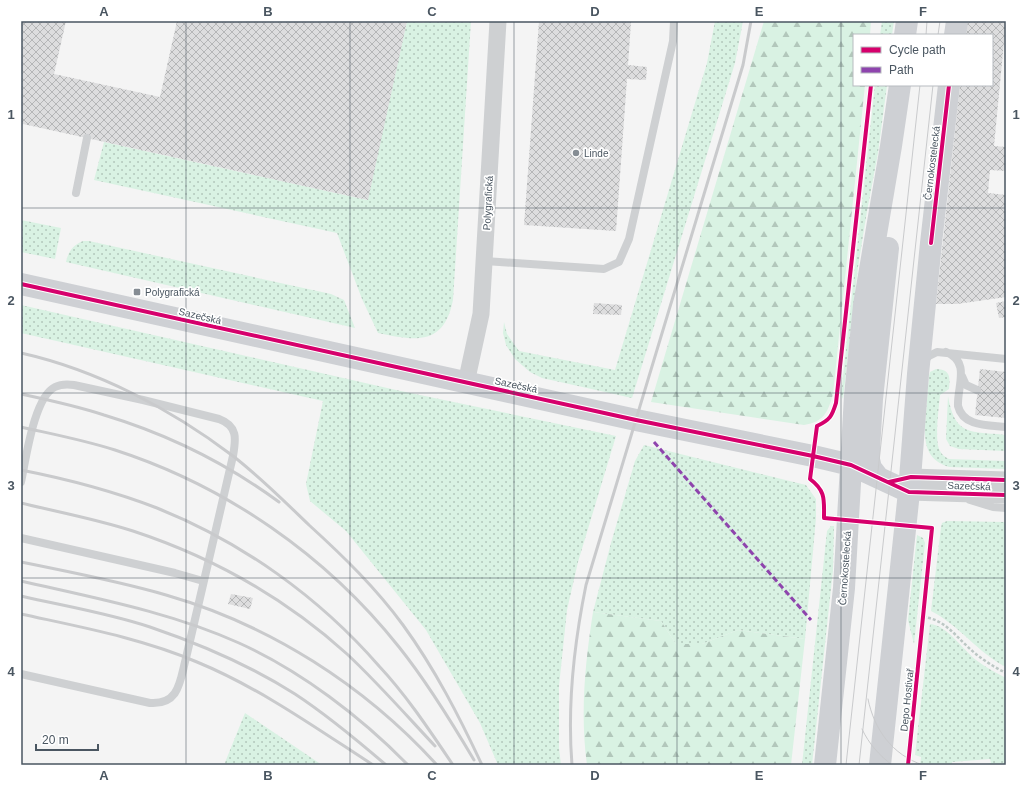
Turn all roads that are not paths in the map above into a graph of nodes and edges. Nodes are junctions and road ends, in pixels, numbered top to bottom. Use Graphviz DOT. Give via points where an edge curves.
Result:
graph roads {
  1 [pos="498,21"];
  2 [pos="674,21"];
  3 [pos="907,21"];
  4 [pos="957,21"];
  5 [pos="905,34"];
  6 [pos="955,34"];
  7 [pos="949,86"];
  8 [pos="899,92"];
  9 [pos="88,138"];
  10 [pos="76,193"];
  11 [pos="485,261"];
  12 [pos="21,284"];
  13 [pos="946,352"];
  14 [pos="1006,359"];
  15 [pos="961,373"];
  16 [pos="918,374"];
  17 [pos="466,383"];
  18 [pos="976,390"];
  19 [pos="1006,427"];
  20 [pos="851,466"];
  21 [pos="884,480"];
  22 [pos="1006,480"];
  23 [pos="21,482"];
  24 [pos="910,484"];
  25 [pos="952,494"];
  26 [pos="1006,495"];
  27 [pos="1006,508"];
  28 [pos="21,538"];
  29 [pos="203,581"];
  30 [pos="21,674"];
  31 [pos="825,765"];
  32 [pos="880,765"];
  1 -- 11 [label="street, Polygrafická"];
  2 -- 11 [label="lane" via="673,41 629,239 619,262 604,269"];
  3 -- 5 [label="main road"];
  4 -- 6 [label="main road"];
  7 -- 16 [label="main road, Černokostelecká"];
  8 -- 20 [label="main road, Černokostelecká" via="864,305"];
  8 -- 21 [label="main road" via="892,209 869,450 871,468"];
  9 -- 10 [label="lane"];
  11 -- 17 [label="street, Polygrafická" via="482,314"];
  12 -- 17 [label="main road, Sazečská"];
  13 -- 14 [label="lane"];
  13 -- 15 [label="lane" via="955,357"];
  13 -- 16 [label="lane" via="937,352 929,356 924,360"];
  15 -- 18 [label="lane" via="966,385"];
  15 -- 19 [label="lane" via="958,406 965,419 975,423"];
  16 -- 24 [label="main road, Černokostelecká"];
  17 -- 20 [label="main road, Sazečská"];
  20 -- 21 [label="main road, Sazečská"];
  20 -- 31 [label="main road, Černokostelecká" via="844,588"];
  21 -- 24 [label="main road, Sazečská"];
  22 -- 24 [label="street, Sazečská"];
  23 -- 29 [label="lane" via="37,412 49,391 56,386 74,385 226,422 235,435 235,444"];
  24 -- 25 [label="street, Sazečská"];
  24 -- 32 [label="main road, Černokostelecká"];
  25 -- 26 [label="street, Sazečská"];
  25 -- 27 [label="lane" via="993,507"];
  28 -- 29 [label="lane"];
  29 -- 30 [label="lane" via="179,687 168,701 160,704 150,703"];
}
